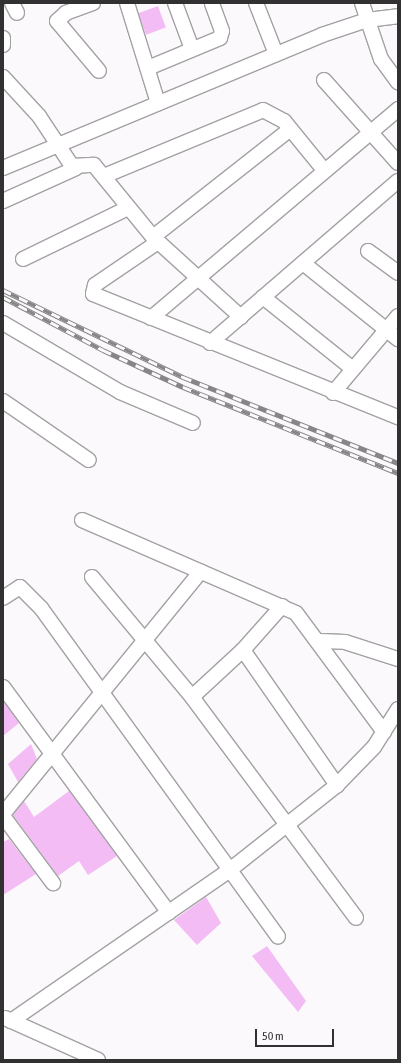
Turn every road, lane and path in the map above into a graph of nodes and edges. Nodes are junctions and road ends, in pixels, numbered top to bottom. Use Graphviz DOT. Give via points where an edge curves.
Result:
graph roads {
  1 [pos="93,3"];
  2 [pos="127,3"];
  3 [pos="175,3"];
  4 [pos="212,3"];
  5 [pos="256,3"];
  6 [pos="362,3"];
  7 [pos="398,16"];
  8 [pos="367,20"];
  9 [pos="3,38"];
  10 [pos="3,45"];
  11 [pos="192,49"];
  12 [pos="276,54"];
  13 [pos="148,68"];
  14 [pos="99,71"];
  15 [pos="3,77"];
  16 [pos="324,80"];
  17 [pos="398,82"];
  18 [pos="158,103"];
  19 [pos="398,109"];
  20 [pos="290,129"];
  21 [pos="369,134"];
  22 [pos="57,145"];
  23 [pos="398,163"];
  24 [pos="3,168"];
  25 [pos="76,168"];
  26 [pos="324,170"];
  27 [pos="104,176"];
  28 [pos="398,181"];
  29 [pos="3,201"];
  30 [pos="128,208"];
  31 [pos="156,240"];
  32 [pos="368,251"];
  33 [pos="24,259"];
  34 [pos="303,262"];
  35 [pos="398,273"];
  36 [pos="199,277"];
  37 [pos="263,297"];
  38 [pos="398,316"];
  39 [pos="241,317"];
  40 [pos="151,318"];
  41 [pos="3,323"];
  42 [pos="386,331"];
  43 [pos="398,339"];
  44 [pos="210,343"];
  45 [pos="353,370"];
  46 [pos="333,394"];
  47 [pos="3,401"];
  48 [pos="398,417"];
  49 [pos="193,423"];
  50 [pos="89,460"];
  51 [pos="82,520"];
  52 [pos="201,571"];
  53 [pos="92,577"];
  54 [pos="3,598"];
  55 [pos="282,606"];
  56 [pos="143,639"];
  57 [pos="320,641"];
  58 [pos="243,650"];
  59 [pos="398,659"];
  60 [pos="3,687"];
  61 [pos="103,689"];
  62 [pos="192,697"];
  63 [pos="398,709"];
  64 [pos="384,732"];
  65 [pos="53,751"];
  66 [pos="337,785"];
  67 [pos="3,815"];
  68 [pos="286,824"];
  69 [pos="231,869"];
  70 [pos="53,882"];
  71 [pos="169,913"];
  72 [pos="356,918"];
  73 [pos="278,937"];
  74 [pos="7,1019"];
  75 [pos="89,1058"];
  1 -- 14 [label="street" via="66,13 57,21"];
  2 -- 13 [label="street"];
  3 -- 11 [label="street"];
  4 -- 11 [label="street" via="221,36"];
  5 -- 12 [label="street"];
  6 -- 8 [label="street"];
  7 -- 8 [label="street"];
  8 -- 12 [label="street"];
  8 -- 17 [label="street" via="381,59"];
  9 -- 10 [label="street"];
  11 -- 13 [label="street"];
  12 -- 18 [label="street"];
  13 -- 18 [label="street"];
  15 -- 22 [label="street" via="39,116"];
  16 -- 21 [label="street"];
  18 -- 22 [label="street"];
  19 -- 21 [label="street"];
  20 -- 26 [label="street"];
  20 -- 27 [label="street" via="276,115 254,111"];
  20 -- 31 [label="street"];
  21 -- 23 [label="street"];
  21 -- 26 [label="street"];
  22 -- 24 [label="street"];
  22 -- 25 [label="street"];
  25 -- 27 [label="street" via="93,164"];
  25 -- 29 [label="street"];
  26 -- 36 [label="street"];
  27 -- 30 [label="street"];
  28 -- 34 [label="street"];
  30 -- 31 [label="street"];
  30 -- 33 [label="street"];
  31 -- 36 [label="street"];
  31 -- 40 [label="street" via="91,290 97,297"];
  32 -- 35 [label="street"];
  34 -- 37 [label="street"];
  34 -- 42 [label="street"];
  36 -- 39 [label="street"];
  36 -- 40 [label="street"];
  37 -- 39 [label="street"];
  37 -- 45 [label="street"];
  38 -- 42 [label="street"];
  39 -- 44 [label="street"];
  40 -- 44 [label="street"];
  41 -- 49 [label="street" via="120,392"];
  42 -- 43 [label="street"];
  42 -- 45 [label="street"];
  44 -- 46 [label="street"];
  45 -- 46 [label="street"];
  46 -- 48 [label="street"];
  47 -- 50 [label="street"];
  51 -- 52 [label="street"];
  52 -- 55 [label="street"];
  52 -- 56 [label="street"];
  53 -- 56 [label="street"];
  54 -- 61 [label="street" via="16,588 23,588"];
  55 -- 57 [label="street" via="300,616"];
  55 -- 58 [label="street"];
  56 -- 61 [label="street"];
  56 -- 62 [label="street"];
  57 -- 59 [label="street" via="345,642"];
  57 -- 64 [label="street"];
  58 -- 62 [label="street"];
  58 -- 66 [label="street"];
  60 -- 65 [label="street"];
  61 -- 65 [label="street"];
  61 -- 69 [label="street"];
  62 -- 68 [label="street"];
  63 -- 64 [label="street"];
  64 -- 66 [label="street"];
  65 -- 67 [label="street"];
  65 -- 71 [label="street"];
  66 -- 68 [label="street"];
  67 -- 70 [label="street"];
  68 -- 69 [label="street"];
  68 -- 72 [label="street"];
  69 -- 71 [label="street"];
  69 -- 73 [label="street"];
  71 -- 74 [label="street"];
  74 -- 75 [label="street"];
}
